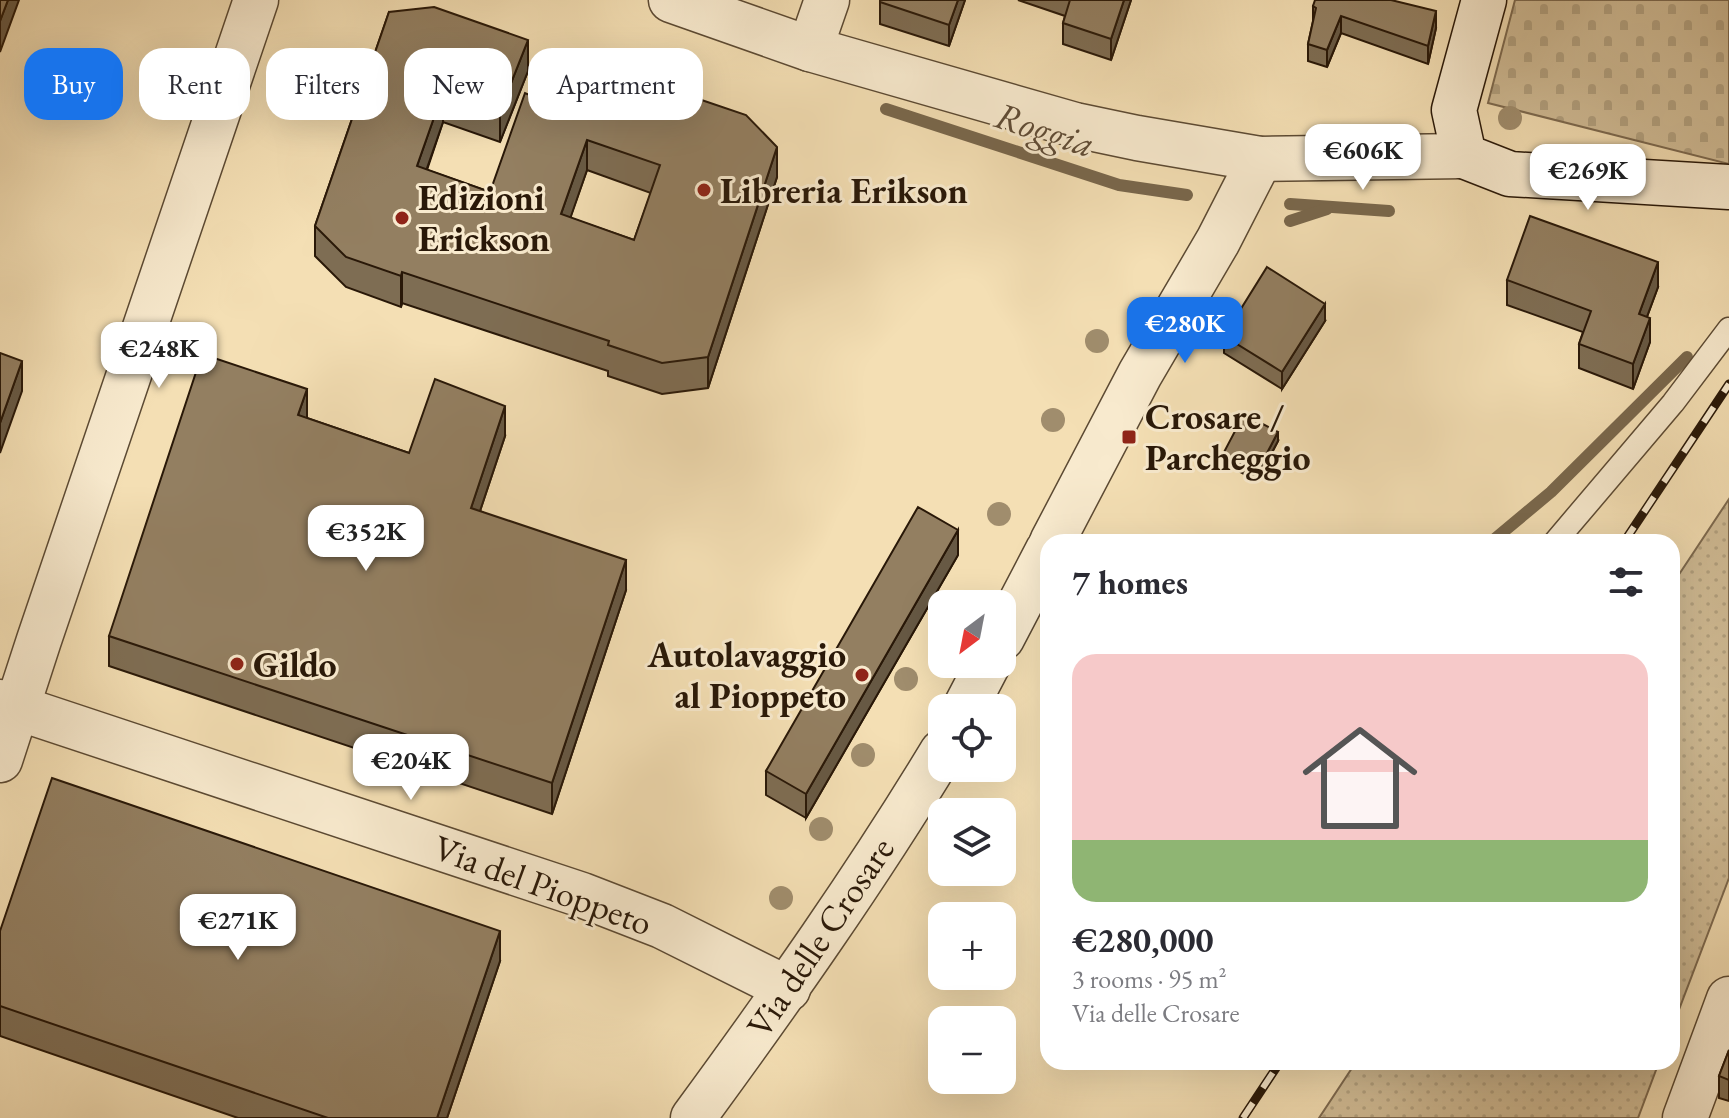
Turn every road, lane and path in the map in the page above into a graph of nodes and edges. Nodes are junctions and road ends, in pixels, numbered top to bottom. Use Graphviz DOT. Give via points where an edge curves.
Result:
graph roads {
  1 [pos="256,0"];
  2 [pos="671,0"];
  3 [pos="827,0"];
  4 [pos="1484,0"];
  5 [pos="810,49"];
  6 [pos="1464,156"];
  7 [pos="1260,159"];
  8 [pos="1729,187"];
  9 [pos="1729,329"];
  10 [pos="1056,534"];
  11 [pos="1562,534"];
  12 [pos="1040,565"];
  13 [pos="1016,611"];
  14 [pos="9,704"];
  15 [pos="0,760"];
  16 [pos="928,774"];
  17 [pos="788,989"];
  18 [pos="1729,999"];
  19 [pos="693,1118"];
  20 [pos="1685,1118"];
  1 -- 14 [label="street" via="49,610"];
  2 -- 5 [label="street"];
  3 -- 5 [label="street"];
  4 -- 6 [label="street" via="1454,110"];
  5 -- 7 [label="street" via="1075,125"];
  6 -- 7 [label="street"];
  6 -- 8 [label="street" via="1510,174"];
  7 -- 10 [label="street"];
  9 -- 11 [label="lane"];
  12 -- 13 [label="street"];
  14 -- 15 [label="street"];
  14 -- 17 [label="street, Via del Pioppeto" via="582,895 662,926"];
  16 -- 17 [label="street, Via delle Crosare"];
  17 -- 19 [label="street, Via delle Crosare"];
  18 -- 20 [label="street"];
}
